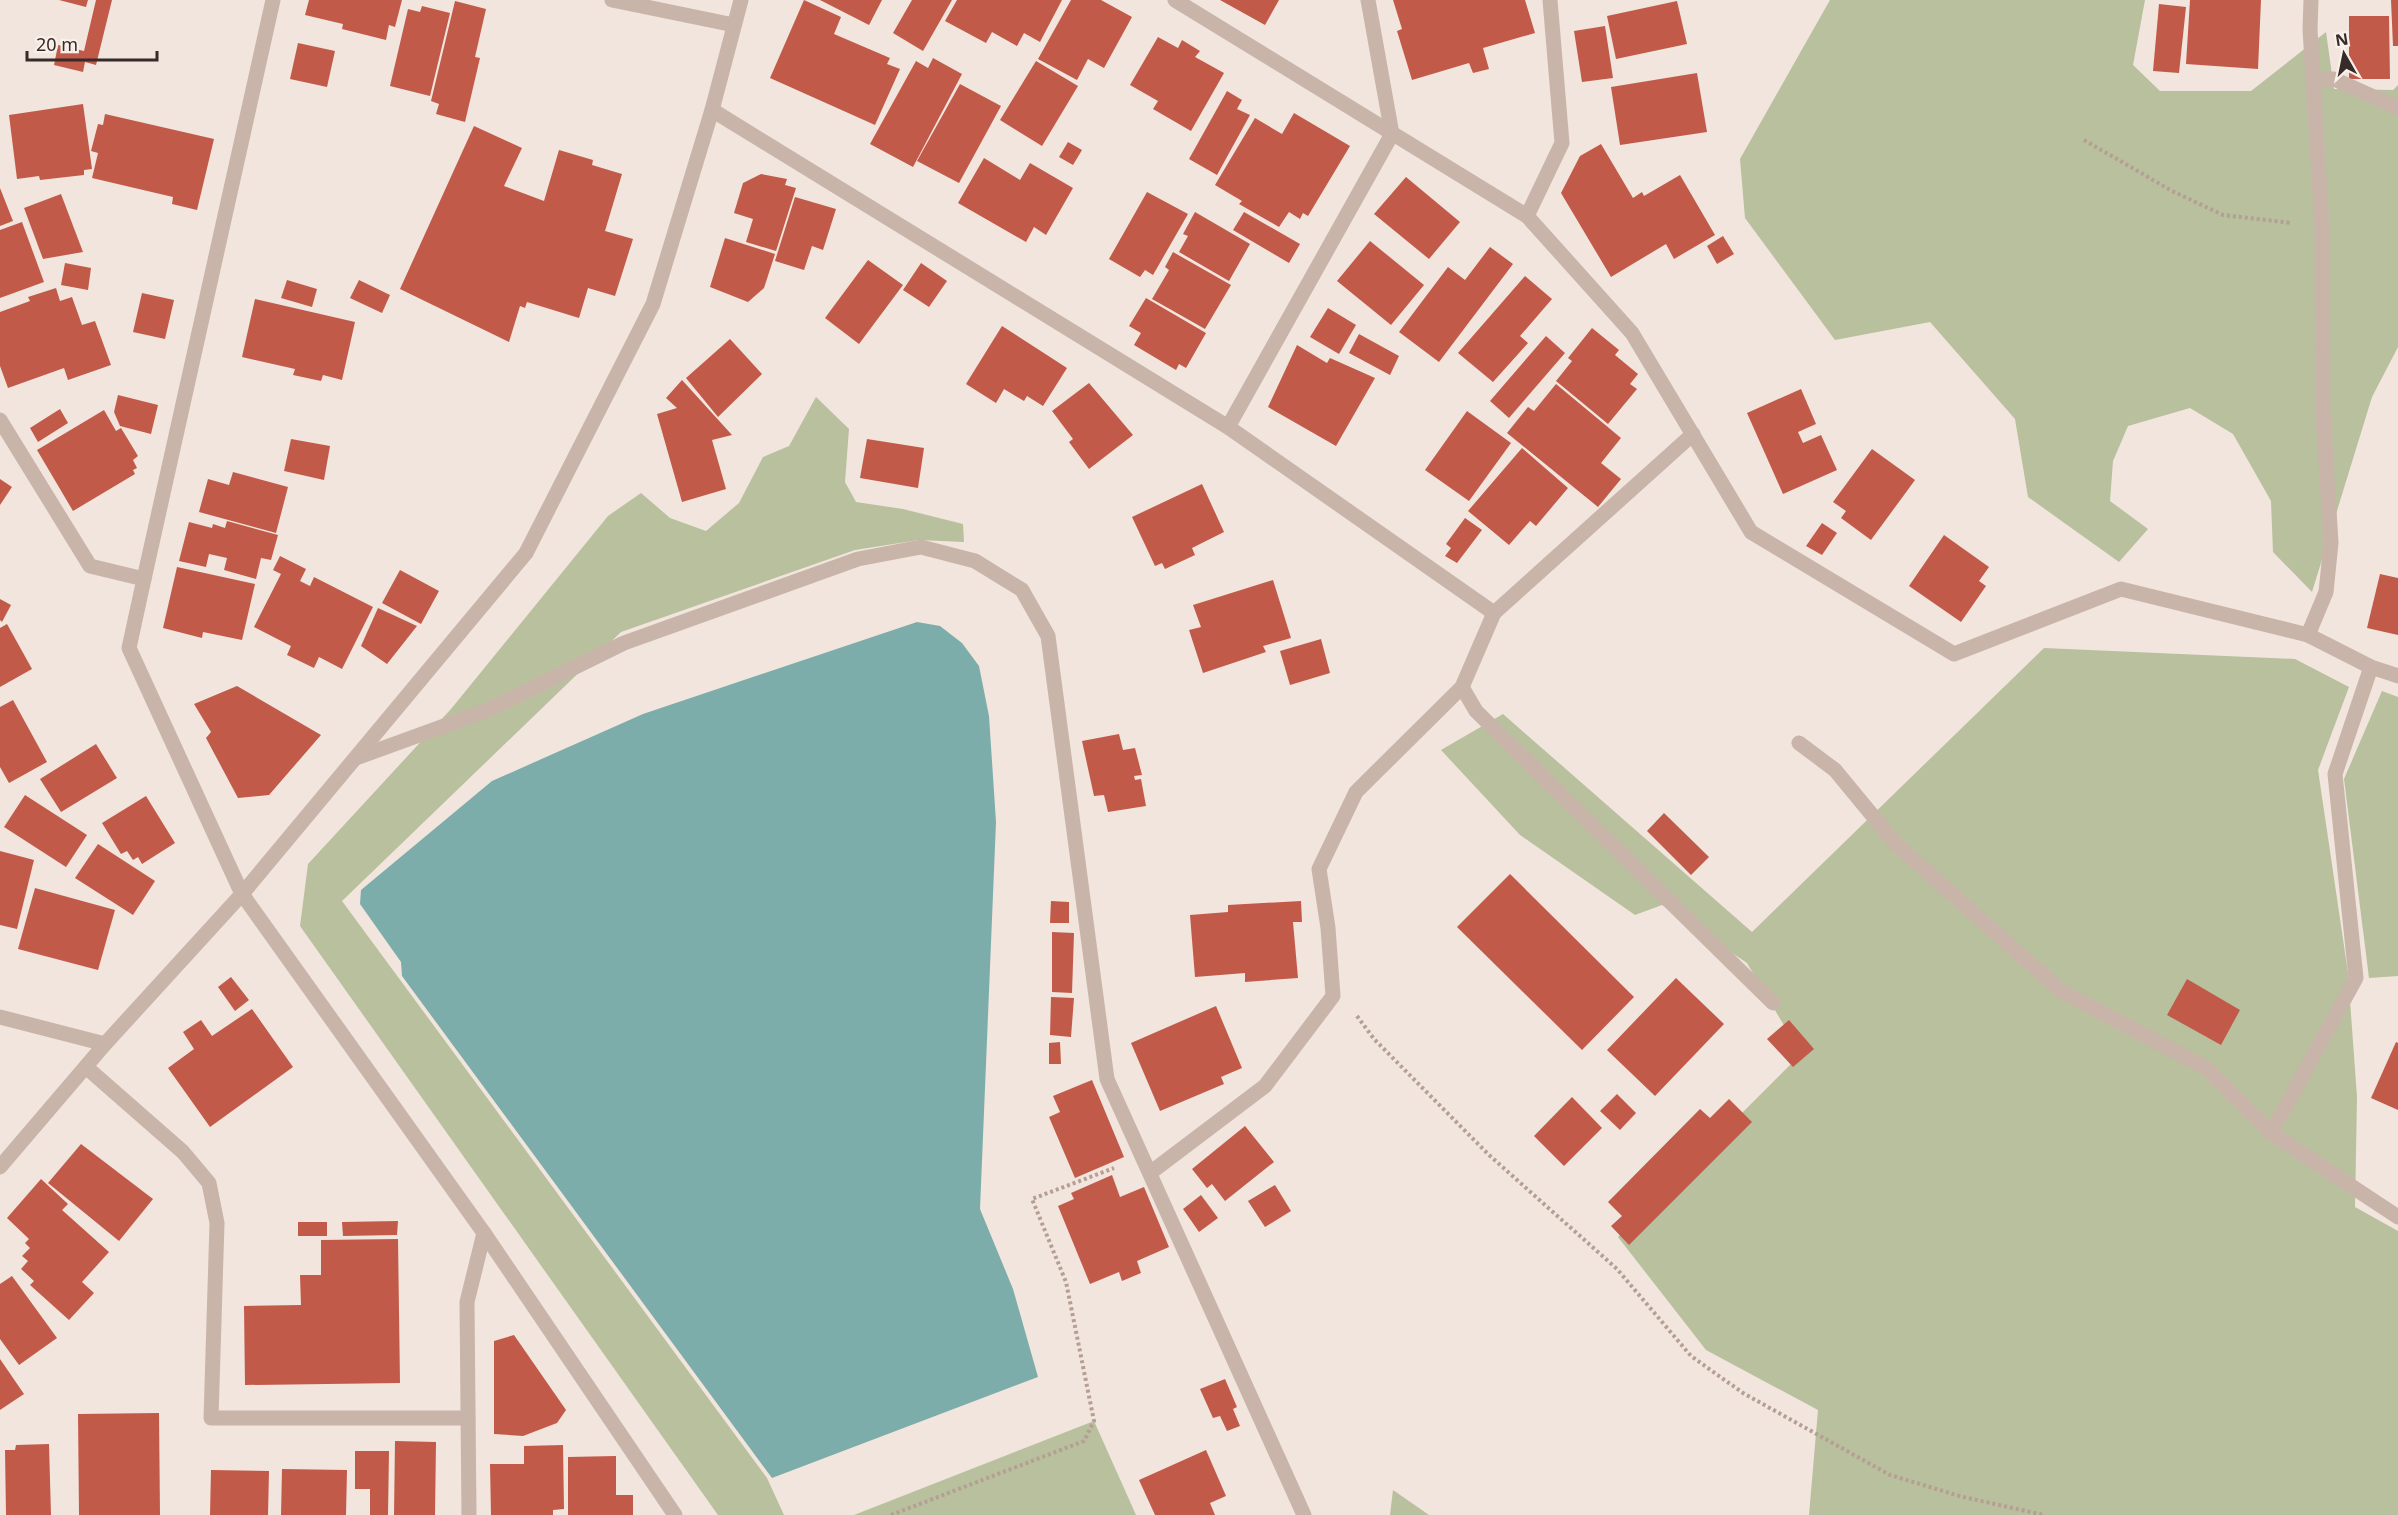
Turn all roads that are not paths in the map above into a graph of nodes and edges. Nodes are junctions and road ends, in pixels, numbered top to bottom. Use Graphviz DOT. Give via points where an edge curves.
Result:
graph roads {
  1 [pos="273,0"];
  2 [pos="612,0"];
  3 [pos="741,0"];
  4 [pos="1175,0"];
  5 [pos="1368,0"];
  6 [pos="1551,0"];
  7 [pos="2311,0"];
  8 [pos="734,25"];
  9 [pos="2314,80"];
  10 [pos="2398,108"];
  11 [pos="712,110"];
  12 [pos="1392,134"];
  13 [pos="1527,216"];
  14 [pos="0,420"];
  15 [pos="1228,427"];
  16 [pos="1693,434"];
  17 [pos="144,579"];
  18 [pos="1494,613"];
  19 [pos="2308,635"];
  20 [pos="2371,667"];
  21 [pos="2398,676"];
  22 [pos="1462,687"];
  23 [pos="1799,743"];
  24 [pos="356,758"];
  25 [pos="242,894"];
  26 [pos="1773,1003"];
  27 [pos="0,1017"];
  28 [pos="105,1044"];
  29 [pos="86,1066"];
  30 [pos="2271,1133"];
  31 [pos="0,1167"];
  32 [pos="1150,1173"];
  33 [pos="2398,1217"];
  34 [pos="484,1233"];
  35 [pos="468,1418"];
  36 [pos="469,1515"];
  37 [pos="675,1515"];
  38 [pos="1304,1515"];
  1 -- 17 [label="street"];
  2 -- 8 [label="street"];
  3 -- 8 [label="street"];
  4 -- 12 [label="street"];
  5 -- 12 [label="street"];
  6 -- 13 [label="street" via="1562,143"];
  7 -- 9 [label="street"];
  8 -- 11 [label="street"];
  9 -- 10 [label="street" via="2334,79"];
  9 -- 19 [label="street" via="2322,227 2323,411 2331,543 2326,592"];
  11 -- 15 [label="street"];
  11 -- 24 [label="street" via="653,304 526,553"];
  12 -- 13 [label="street"];
  12 -- 15 [label="street"];
  13 -- 16 [label="street" via="1632,333"];
  14 -- 17 [label="street" via="90,566"];
  15 -- 18 [label="street"];
  16 -- 18 [label="street"];
  16 -- 19 [label="street" via="1751,532 1954,654 2121,589"];
  17 -- 25 [label="street" via="129,648"];
  18 -- 22 [label="street"];
  19 -- 20 [label="street"];
  20 -- 21 [label="street"];
  20 -- 30 [label="street" via="2335,774 2356,978"];
  22 -- 26 [label="street" via="1476,711"];
  22 -- 32 [label="street" via="1356,792 1318,869 1328,928 1333,996 1265,1086"];
  23 -- 30 [label="street" via="1835,770 1896,844 2061,991 2206,1068"];
  24 -- 25 [label="street"];
  24 -- 32 [label="street" via="489,710 624,643 858,559 921,547 975,561 1022,590 1048,636 1107,1079"];
  25 -- 28 [label="street"];
  25 -- 34 [label="street"];
  27 -- 28 [label="street"];
  28 -- 29 [label="street"];
  29 -- 31 [label="street"];
  29 -- 35 [label="street" via="183,1152 209,1184 217,1222 211,1418"];
  30 -- 33 [label="street"];
  32 -- 38 [label="street"];
  34 -- 35 [label="street" via="467,1302"];
  34 -- 37 [label="street"];
  35 -- 36 [label="street"];
}
